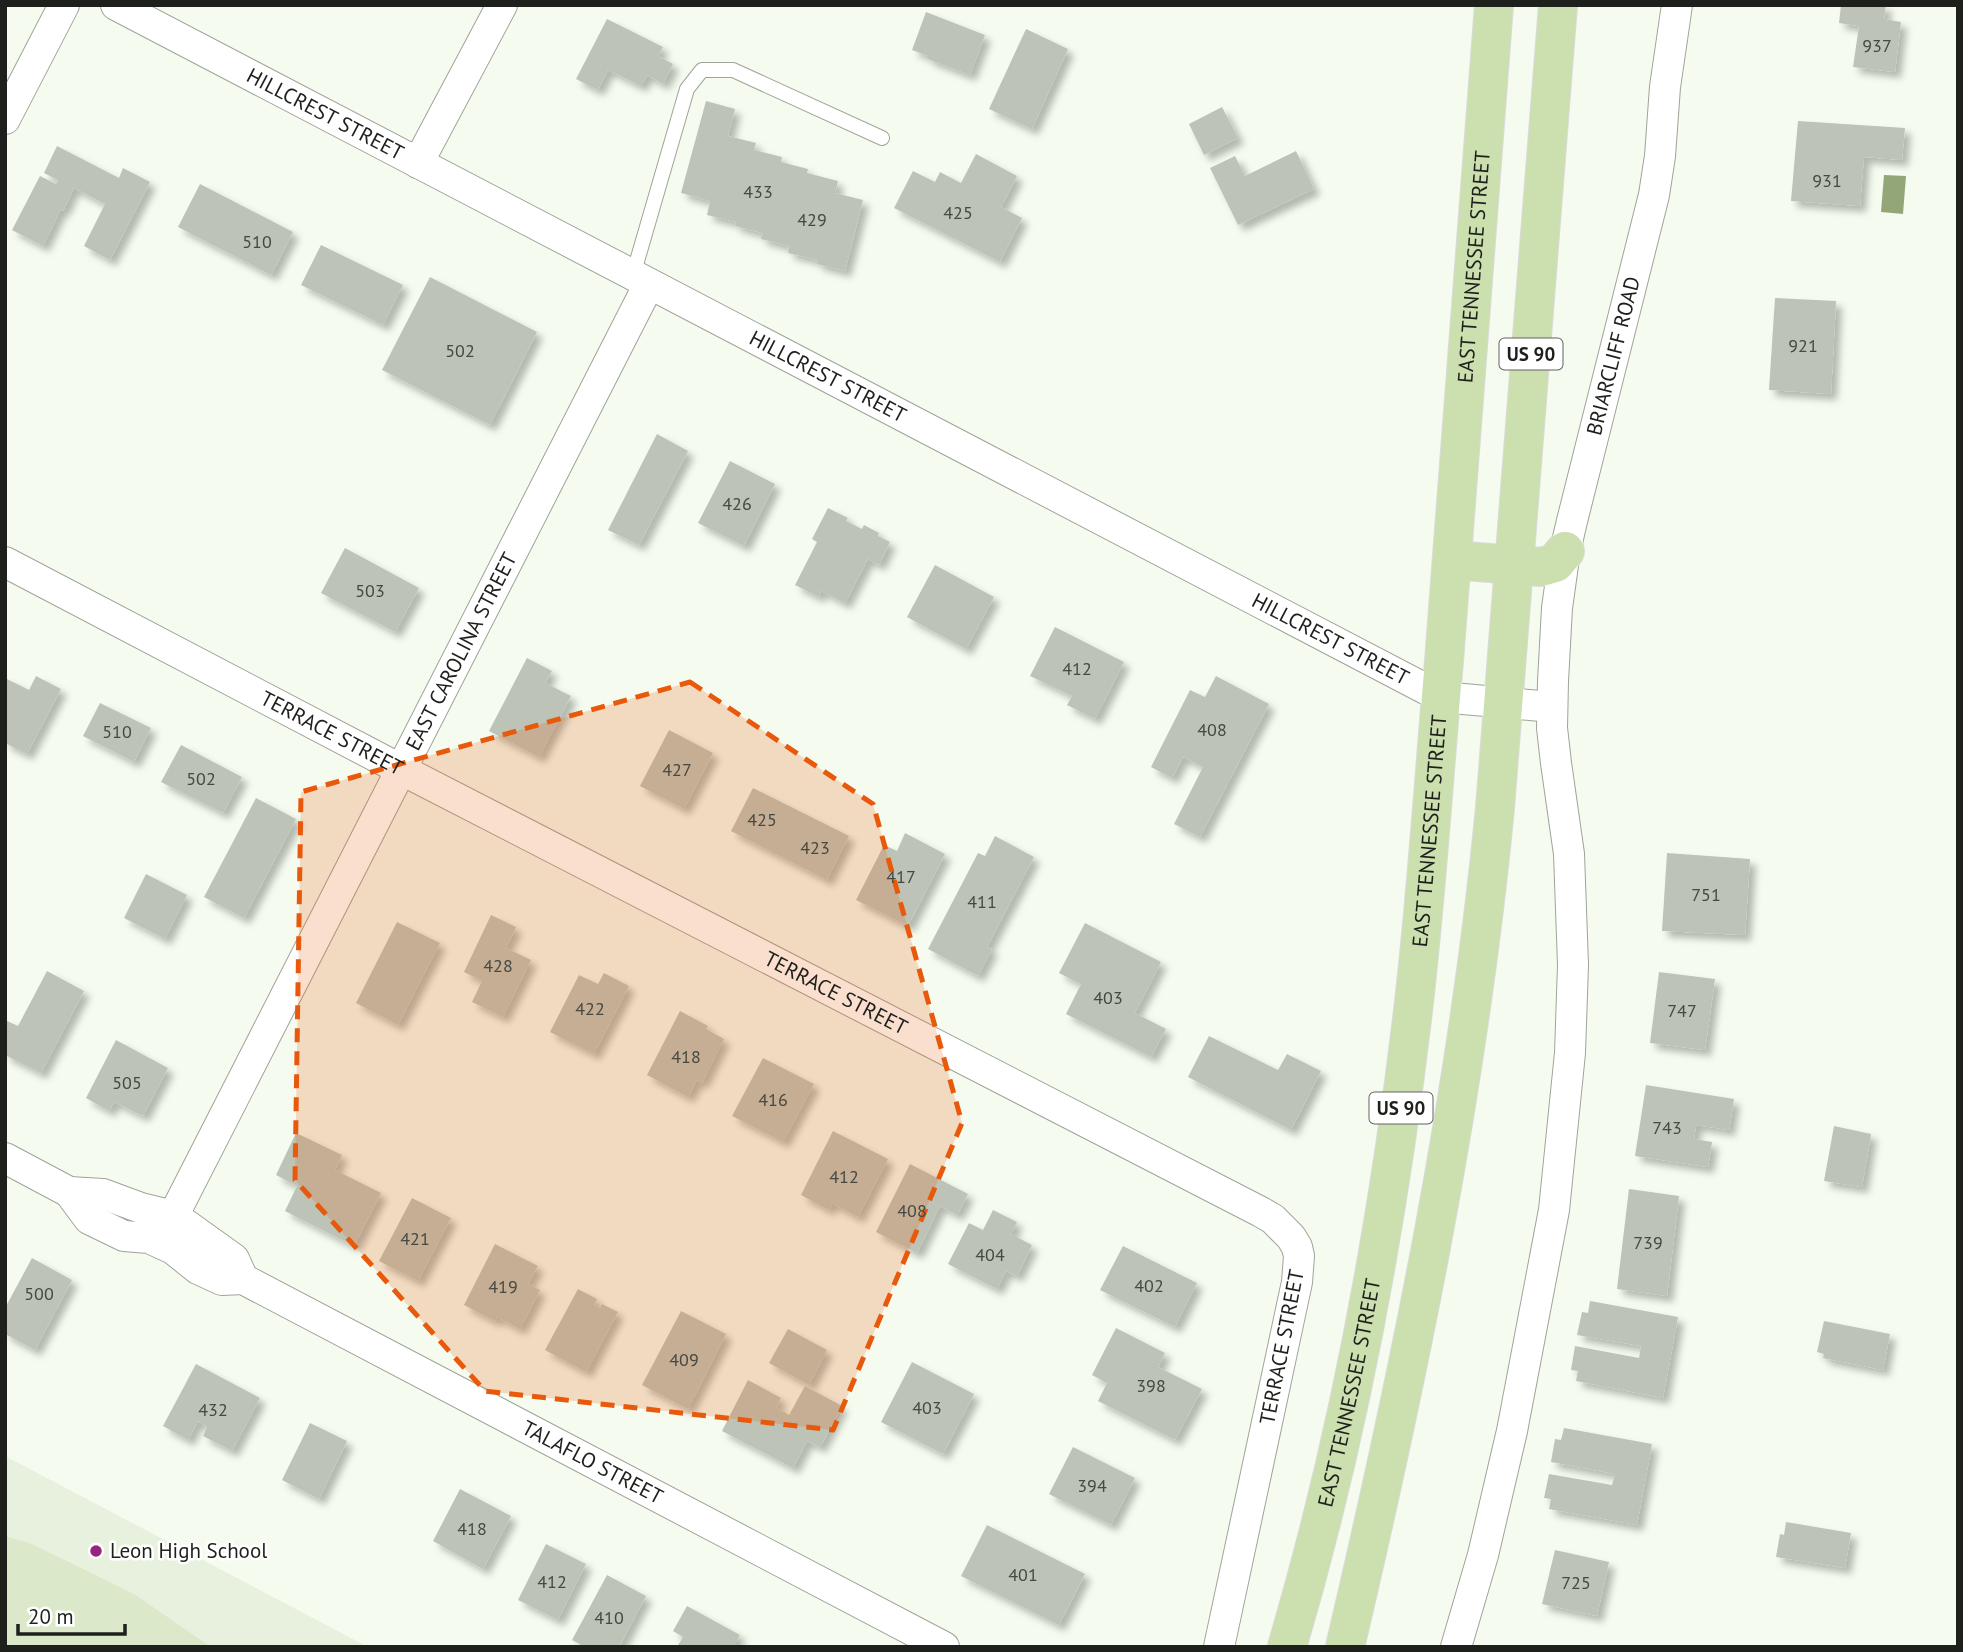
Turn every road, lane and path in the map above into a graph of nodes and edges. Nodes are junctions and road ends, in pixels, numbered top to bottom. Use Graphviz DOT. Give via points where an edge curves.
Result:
graph roads {
  1 [pos="64,5"];
  2 [pos="117,5"];
  3 [pos="502,5"];
  4 [pos="1494,5"];
  5 [pos="1558,5"];
  6 [pos="1677,5"];
  7 [pos="5,119"];
  8 [pos="882,138"];
  9 [pos="418,163"];
  10 [pos="641,279"];
  11 [pos="1565,551"];
  12 [pos="1452,560"];
  13 [pos="5,562"];
  14 [pos="1514,565"];
  15 [pos="1441,697"];
  16 [pos="1503,702"];
  17 [pos="1552,707"];
  18 [pos="400,769"];
  19 [pos="5,1158"];
  20 [pos="69,1192"];
  21 [pos="174,1216"];
  22 [pos="160,1242"];
  23 [pos="243,1279"];
  24 [pos="944,1647"];
  25 [pos="1219,1647"];
  26 [pos="1287,1647"];
  27 [pos="1345,1647"];
  28 [pos="1456,1647"];
  1 -- 7 [label="street"];
  2 -- 9 [label="street, HILLCREST STREET"];
  3 -- 9 [label="street"];
  4 -- 12 [label="main road, EAST TENNESSEE STREET / US 90"];
  5 -- 14 [label="main road, US 90"];
  6 -- 11 [label="street, BRIARCLIFF ROAD" via="1654,195"];
  8 -- 10 [label="lane" via="733,70 702,70 687,89"];
  9 -- 10 [label="street, HILLCREST STREET"];
  10 -- 15 [label="street, HILLCREST STREET"];
  10 -- 18 [label="street, EAST CAROLINA STREET"];
  11 -- 14 [label="main road" via="1549,566"];
  11 -- 17 [label="street, BRIARCLIFF ROAD"];
  12 -- 14 [label="main road"];
  12 -- 15 [label="main road, EAST TENNESSEE STREET / US 90"];
  13 -- 18 [label="street, TERRACE STREET"];
  14 -- 16 [label="main road, US 90"];
  15 -- 16 [label="street, HILLCREST STREET"];
  15 -- 26 [label="main road, EAST TENNESSEE STREET / US 90" via="1415,998 1389,1185 1339,1445"];
  16 -- 17 [label="street, HILLCREST STREET"];
  16 -- 27 [label="main road, US 90" via="1488,877 1451,1131 1400,1405"];
  17 -- 28 [label="street" via="1569,854 1573,936 1572,1026 1557,1184 1511,1431"];
  18 -- 21 [label="street, EAST CAROLINA STREET"];
  18 -- 25 [label="street, TERRACE STREET" via="1154,1156 1282,1227 1297,1247 1297,1282"];
  19 -- 20 [label="street, TALAFLO STREET"];
  20 -- 21 [label="street, TALAFLO STREET" via="103,1194"];
  20 -- 22 [label="street, TALAFLO STREET" via="89,1219 124,1236"];
  21 -- 22 [label="street, EAST CAROLINA STREET"];
  21 -- 23 [label="street, TALAFLO STREET" via="234,1259"];
  22 -- 23 [label="street, TALAFLO STREET" via="222,1280"];
  23 -- 24 [label="street, TALAFLO STREET"];
}
